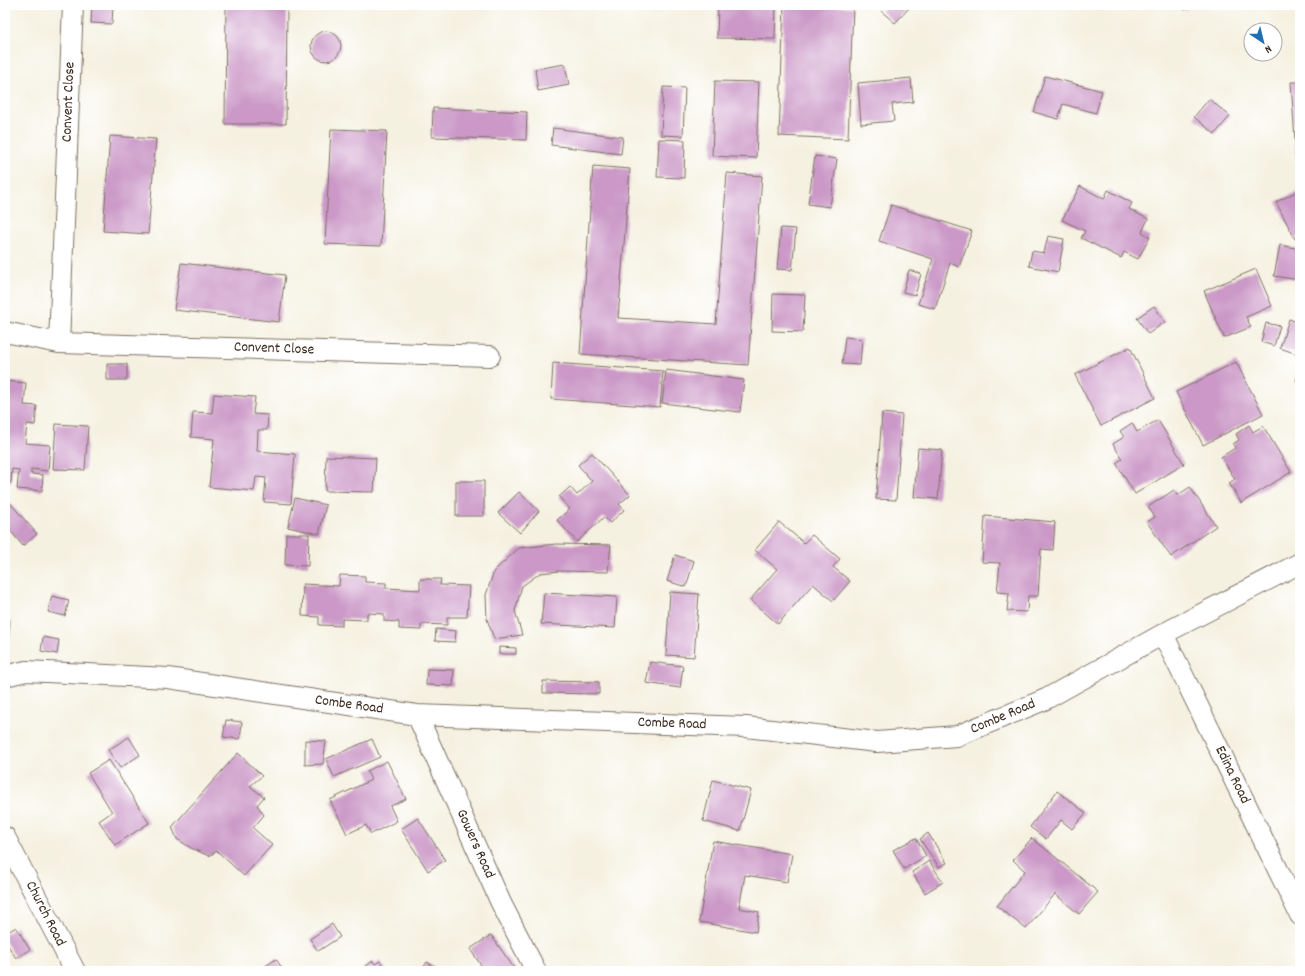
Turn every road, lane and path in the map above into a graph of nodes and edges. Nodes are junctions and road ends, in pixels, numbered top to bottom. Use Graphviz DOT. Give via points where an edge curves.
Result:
graph roads {
  1 [pos="73,5"];
  2 [pos="5,332"];
  3 [pos="59,343"];
  4 [pos="490,356"];
  5 [pos="1300,563"];
  6 [pos="1163,634"];
  7 [pos="5,676"];
  8 [pos="417,715"];
  9 [pos="5,837"];
  10 [pos="1300,915"];
  11 [pos="75,971"];
  12 [pos="536,971"];
  1 -- 3 [label="street, Convent Close"];
  2 -- 3 [label="street, Convent Close"];
  3 -- 4 [label="street, Convent Close"];
  5 -- 6 [label="street, Combe Road"];
  6 -- 8 [label="street, Combe Road" via="1046,699 957,736 877,742 746,727"];
  6 -- 10 [label="street, Edina Road"];
  7 -- 8 [label="street, Combe Road" via="26,671 168,678"];
  8 -- 12 [label="street, Gowers Road" via="501,903"];
  9 -- 11 [label="street, Church Road"];
}
